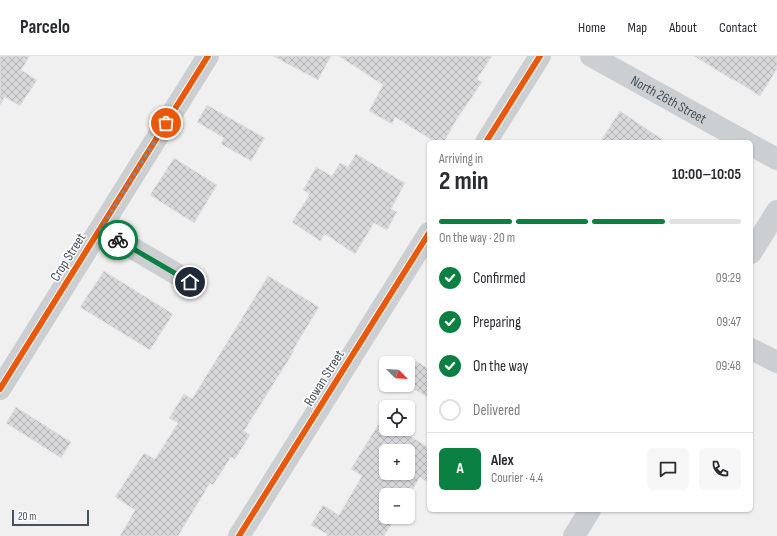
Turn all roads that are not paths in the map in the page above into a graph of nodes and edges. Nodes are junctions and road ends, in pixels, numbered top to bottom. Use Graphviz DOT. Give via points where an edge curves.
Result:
graph roads {
  1 [pos="208,56"];
  2 [pos="540,56"];
  3 [pos="591,56"];
  4 [pos="487,140"];
  5 [pos="742,140"];
  6 [pos="753,146"];
  7 [pos="777,159"];
  8 [pos="777,211"];
  9 [pos="100,230"];
  10 [pos="427,236"];
  11 [pos="753,250"];
  12 [pos="190,282"];
  13 [pos="753,350"];
  14 [pos="777,362"];
  15 [pos="0,389"];
  16 [pos="589,512"];
  17 [pos="239,536"];
  18 [pos="574,536"];
  1 -- 9 [label="street, Crop Street"];
  2 -- 4 [label="street"];
  3 -- 5 [label="street, North 26th Street"];
  6 -- 7 [label="street"];
  8 -- 11 [label="street"];
  9 -- 12 [label="street"];
  9 -- 15 [label="street, Crop Street"];
  10 -- 17 [label="street, Rowan Street"];
  13 -- 14 [label="street"];
  16 -- 18 [label="street"];
}
